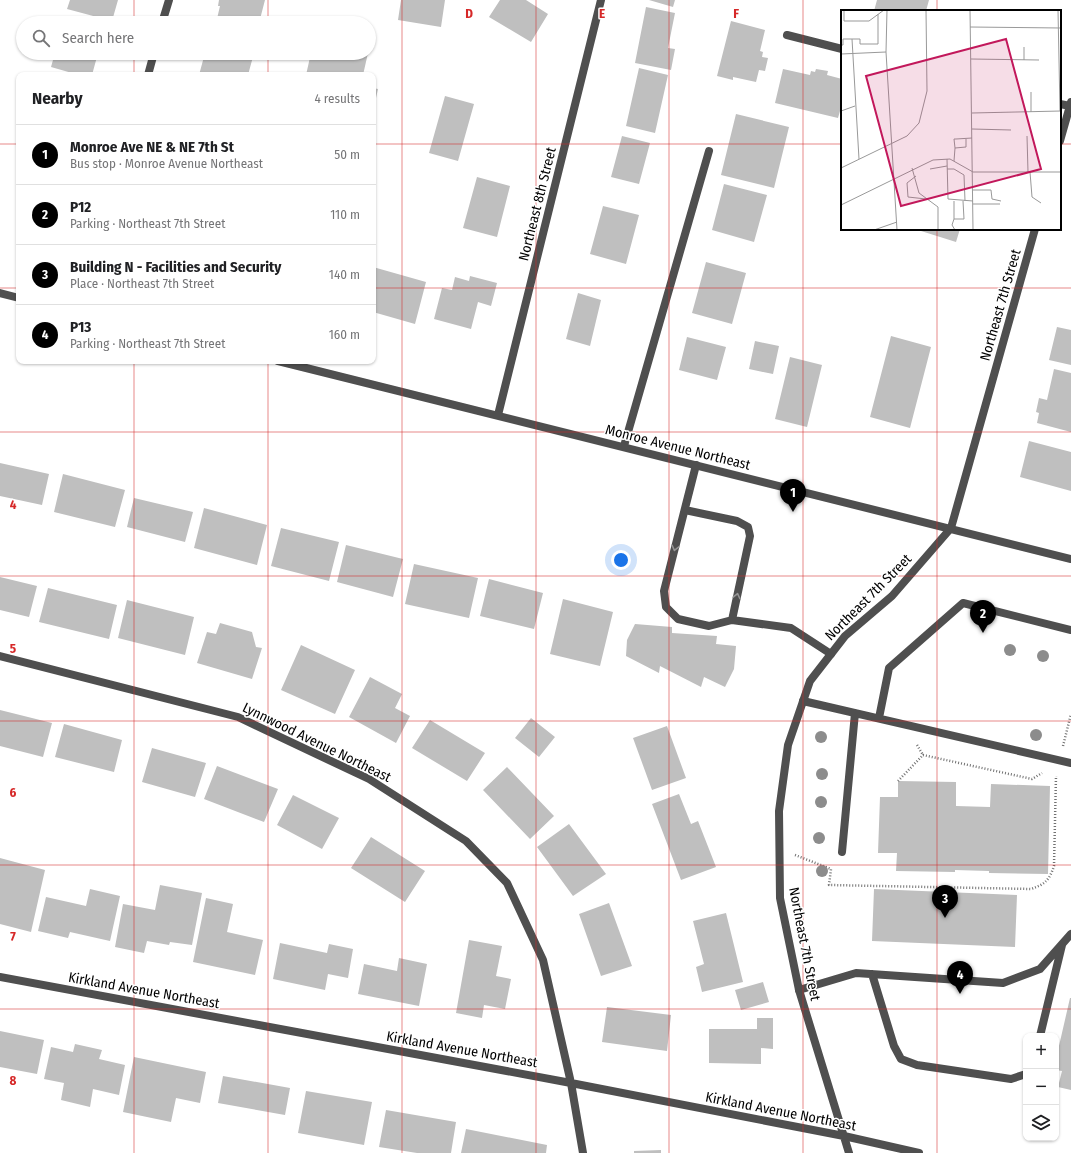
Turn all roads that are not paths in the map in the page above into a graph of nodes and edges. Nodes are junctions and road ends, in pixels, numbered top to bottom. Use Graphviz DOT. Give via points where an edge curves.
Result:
graph roads {
  1 [pos="169,0"];
  2 [pos="601,0"];
  3 [pos="164,16"];
  4 [pos="787,35"];
  5 [pos="841,49"];
  6 [pos="152,60"];
  7 [pos="149,72"];
  8 [pos="1070,104"];
  9 [pos="1061,137"];
  10 [pos="709,150"];
  11 [pos="1035,230"];
  12 [pos="0,293"];
  13 [pos="16,297"];
  14 [pos="290,364"];
  15 [pos="498,415"];
  16 [pos="624,446"];
  17 [pos="696,465"];
  18 [pos="685,510"];
  19 [pos="951,528"];
  20 [pos="1071,559"];
  21 [pos="732,620"];
  22 [pos="1071,630"];
  23 [pos="831,654"];
  24 [pos="0,656"];
  25 [pos="803,701"];
  26 [pos="855,713"];
  27 [pos="879,718"];
  28 [pos="1071,763"];
  29 [pos="842,852"];
  30 [pos="1071,934"];
  31 [pos="1063,944"];
  32 [pos="872,974"];
  33 [pos="0,977"];
  34 [pos="799,990"];
  35 [pos="1041,1033"];
  36 [pos="1023,1075"];
  37 [pos="570,1083"];
  38 [pos="844,1136"];
  39 [pos="583,1153"];
  40 [pos="849,1153"];
  41 [pos="919,1153"];
  1 -- 3 [label="street"];
  2 -- 15 [label="street, Northeast 8th Street"];
  4 -- 5 [label="street"];
  6 -- 7 [label="street"];
  8 -- 9 [label="street"];
  10 -- 16 [label="street"];
  11 -- 19 [label="street, Northeast 7th Street"];
  12 -- 13 [label="street"];
  14 -- 15 [label="street, Monroe Avenue Northeast"];
  15 -- 16 [label="street, Monroe Avenue Northeast"];
  16 -- 17 [label="street, Monroe Avenue Northeast"];
  17 -- 18 [label="street"];
  17 -- 19 [label="street, Monroe Avenue Northeast"];
  21 -- 18 [label="street, one-way" via="750,536 748,527 738,522"];
  18 -- 21 [label="street, one-way" via="664,591 666,607 678,619 709,626"];
  19 -- 20 [label="street, Monroe Avenue Northeast"];
  19 -- 23 [label="street, Northeast 7th Street" via="892,596 845,636"];
  21 -- 23 [label="street" via="791,628"];
  22 -- 27 [label="street" via="963,603 889,668"];
  23 -- 25 [label="street, Northeast 7th Street" via="810,681"];
  24 -- 37 [label="street, Lynnwood Avenue Northeast" via="238,717 369,779 466,841 506,883 544,960"];
  25 -- 26 [label="street"];
  25 -- 34 [label="street, Northeast 7th Street" via="788,745 779,811 780,898"];
  26 -- 27 [label="street"];
  26 -- 29 [label="street"];
  27 -- 28 [label="street"];
  30 -- 31 [label="street"];
  31 -- 32 [label="street" via="1040,969 1002,983"];
  31 -- 35 [label="street"];
  32 -- 34 [label="street" via="856,973"];
  32 -- 36 [label="street" via="894,1046 901,1058 917,1064 1011,1079"];
  33 -- 37 [label="street, Kirkland Avenue Northeast"];
  34 -- 38 [label="street, Northeast 7th Street"];
  37 -- 38 [label="street, Kirkland Avenue Northeast"];
  37 -- 39 [label="street"];
  38 -- 40 [label="street, Northeast 7th Street"];
  38 -- 41 [label="street, Kirkland Avenue Northeast"];
}
